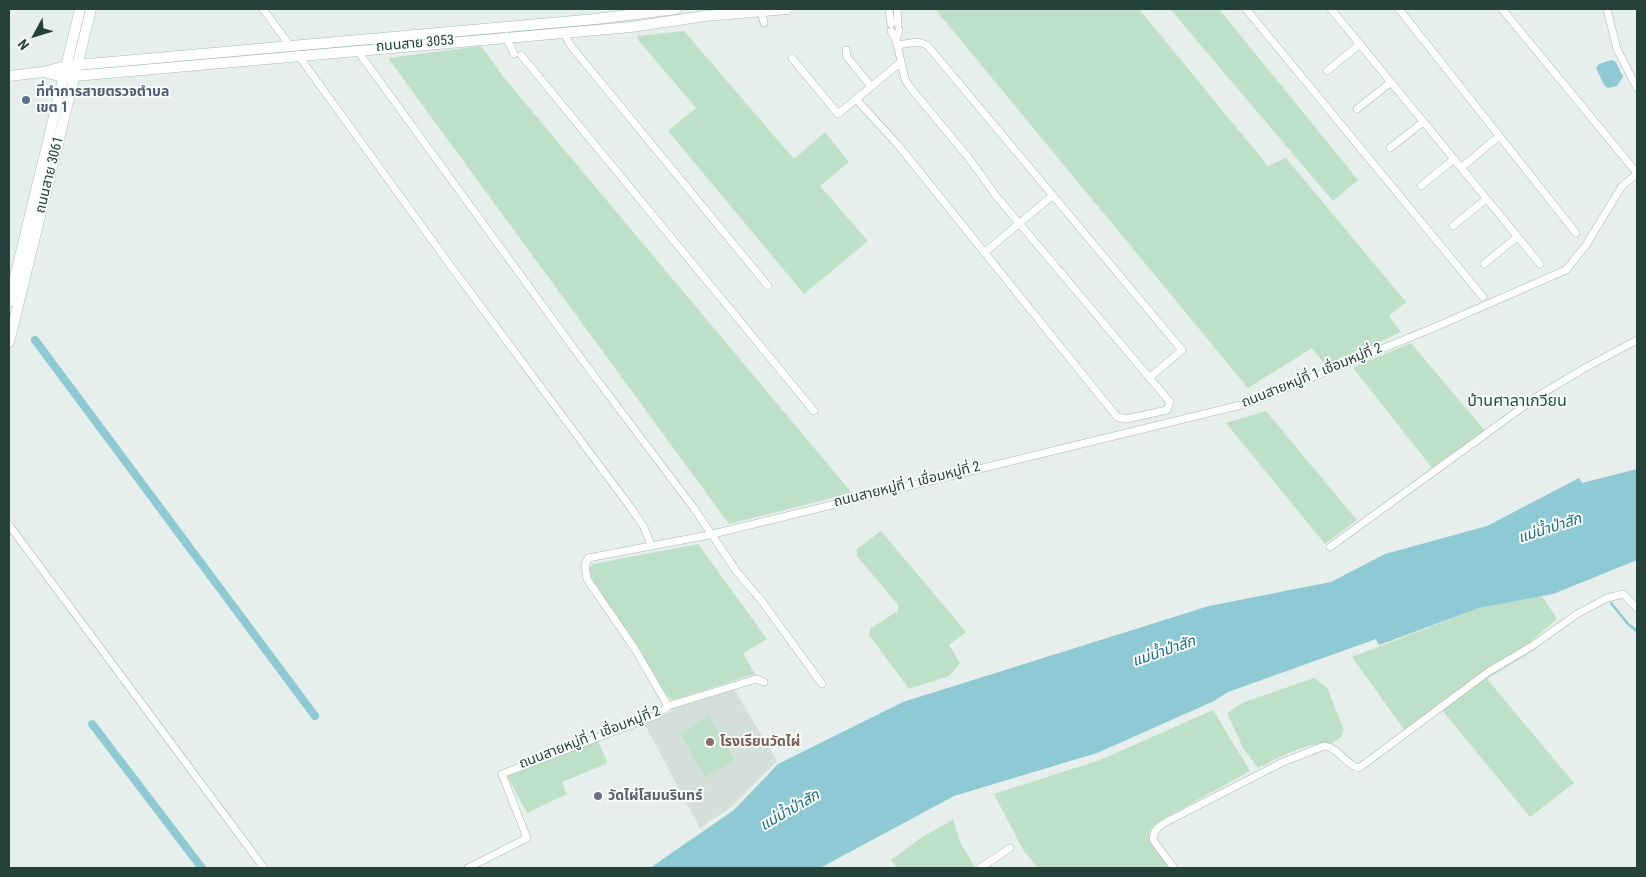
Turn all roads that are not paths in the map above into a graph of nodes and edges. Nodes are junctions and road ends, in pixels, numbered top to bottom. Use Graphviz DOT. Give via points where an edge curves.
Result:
graph roads {
  1 [pos="80,9"];
  2 [pos="91,9"];
  3 [pos="263,9"];
  4 [pos="676,9"];
  5 [pos="787,9"];
  6 [pos="889,9"];
  7 [pos="896,9"];
  8 [pos="1246,9"];
  9 [pos="1331,9"];
  10 [pos="1398,9"];
  11 [pos="1502,9"];
  12 [pos="1607,9"];
  13 [pos="662,10"];
  14 [pos="761,11"];
  15 [pos="664,23"];
  16 [pos="764,23"];
  17 [pos="895,27"];
  18 [pos="563,32"];
  19 [pos="509,36"];
  20 [pos="897,42"];
  21 [pos="1360,44"];
  22 [pos="291,46"];
  23 [pos="357,50"];
  24 [pos="846,50"];
  25 [pos="298,55"];
  26 [pos="792,58"];
  27 [pos="901,62"];
  28 [pos="78,65"];
  29 [pos="66,66"];
  30 [pos="1327,71"];
  31 [pos="43,72"];
  32 [pos="75,75"];
  33 [pos="9,76"];
  34 [pos="63,76"];
  35 [pos="1391,82"];
  36 [pos="871,86"];
  37 [pos="1637,88"];
  38 [pos="856,98"];
  39 [pos="1357,109"];
  40 [pos="1424,122"];
  41 [pos="1499,136"];
  42 [pos="1390,148"];
  43 [pos="1454,159"];
  44 [pos="1461,168"];
  45 [pos="1637,173"];
  46 [pos="1422,186"];
  47 [pos="1053,195"];
  48 [pos="1486,199"];
  49 [pos="1019,223"];
  50 [pos="1454,226"];
  51 [pos="1576,233"];
  52 [pos="1517,237"];
  53 [pos="984,253"];
  54 [pos="1484,264"];
  55 [pos="1540,264"];
  56 [pos="768,286"];
  57 [pos="1483,297"];
  58 [pos="9,302"];
  59 [pos="1637,340"];
  60 [pos="9,342"];
  61 [pos="1149,378"];
  62 [pos="814,411"];
  63 [pos="9,525"];
  64 [pos="709,535"];
  65 [pos="651,545"];
  66 [pos="1330,547"];
  67 [pos="1637,608"];
  68 [pos="764,682"];
  69 [pos="822,684"];
  70 [pos="668,706"];
  71 [pos="1010,848"];
  72 [pos="264,868"];
  73 [pos="468,868"];
  74 [pos="980,868"];
  75 [pos="1174,868"];
  1 -- 29 [label="main road, ถนนสาย 3061"];
  2 -- 28 [label="main road, ถนนสาย 3061"];
  3 -- 22 [label="street"];
  4 -- 13 [label="main road, ถนนสาย 3053"];
  5 -- 14 [label="main road, ถนนสาย 3053"];
  6 -- 17 [label="street"];
  7 -- 17 [label="street"];
  8 -- 57 [label="street"];
  9 -- 21 [label="street"];
  10 -- 41 [label="street"];
  11 -- 45 [label="street"];
  12 -- 37 [label="street" via="1617,48"];
  13 -- 15 [label="main road"];
  13 -- 22 [label="main road, ถนนสาย 3053" via="596,19"];
  14 -- 15 [label="main road, ถนนสาย 3053"];
  14 -- 16 [label="street"];
  15 -- 18 [label="main road, ถนนสาย 3053"];
  17 -- 20 [label="street"];
  18 -- 19 [label="main road, ถนนสาย 3053"];
  18 -- 56 [label="street" via="571,46"];
  19 -- 23 [label="main road, ถนนสาย 3053"];
  19 -- 62 [label="street" via="519,56"];
  20 -- 27 [label="street"];
  20 -- 47 [label="street" via="927,45"];
  21 -- 30 [label="street"];
  21 -- 35 [label="street"];
  22 -- 28 [label="main road, ถนนสาย 3053"];
  23 -- 25 [label="main road, ถนนสาย 3053"];
  23 -- 64 [label="street" via="693,507"];
  24 -- 36 [label="street" via="847,57"];
  25 -- 32 [label="main road, ถนนสาย 3053"];
  25 -- 65 [label="street" via="632,508"];
  26 -- 38 [label="street" via="838,114"];
  27 -- 36 [label="street"];
  27 -- 49 [label="street" via="909,86"];
  28 -- 29 [label="main road, ถนนสาย 3053"];
  28 -- 32 [label="main road, ถนนสาย 3061"];
  29 -- 31 [label="main road, ถนนสาย 3053"];
  29 -- 34 [label="main road, ถนนสาย 3061"];
  31 -- 33 [label="main road, ถนนสาย 3053"];
  31 -- 34 [label="main road, ถนนสาย 3053"];
  32 -- 34 [label="main road, ถนนสาย 3053"];
  32 -- 60 [label="main road, ถนนสาย 3061"];
  34 -- 58 [label="main road, ถนนสาย 3061"];
  35 -- 39 [label="street"];
  35 -- 40 [label="street"];
  36 -- 38 [label="street"];
  38 -- 53 [label="street"];
  40 -- 42 [label="street"];
  40 -- 43 [label="street"];
  41 -- 44 [label="street"];
  41 -- 51 [label="street"];
  43 -- 44 [label="street"];
  43 -- 46 [label="street"];
  44 -- 48 [label="street"];
  45 -- 64 [label="street, ถนนสายหมู่ที่ 1 เชื่อมหมู่ที่ 2" via="1622,186 1583,250 1566,270 1264,397"];
  47 -- 49 [label="street"];
  47 -- 61 [label="street" via="1182,350"];
  48 -- 50 [label="street"];
  48 -- 52 [label="street"];
  49 -- 53 [label="street"];
  49 -- 61 [label="street"];
  52 -- 54 [label="street"];
  52 -- 55 [label="street"];
  53 -- 61 [label="street" via="1117,417 1126,419 1167,410 1170,402"];
  59 -- 66 [label="street" via="1538,396"];
  63 -- 72 [label="street"];
  64 -- 65 [label="street, ถนนสายหมู่ที่ 1 เชื่อมหมู่ที่ 2"];
  64 -- 69 [label="street" via="746,585 767,607"];
  65 -- 70 [label="street, ถนนสายหมู่ที่ 1 เชื่อมหมู่ที่ 2" via="588,558 585,565 587,579 635,649"];
  67 -- 75 [label="street" via="1622,594 1577,614 1488,672 1359,768 1324,746 1282,762 1168,820 1159,826 1153,840"];
  68 -- 70 [label="street" via="756,679"];
  70 -- 73 [label="street, ถนนสายหมู่ที่ 1 เชื่อมหมู่ที่ 2" via="657,715 502,774 527,838"];
  71 -- 74 [label="street"];
}
